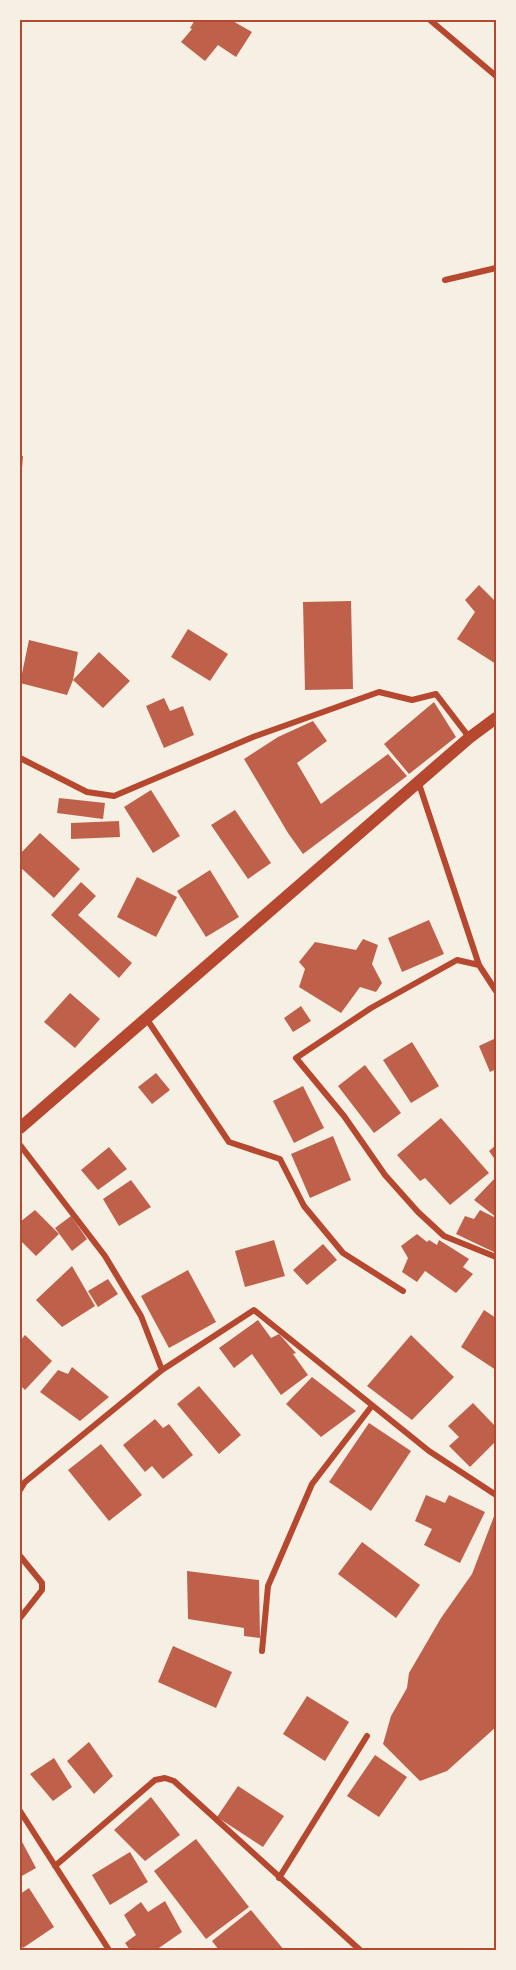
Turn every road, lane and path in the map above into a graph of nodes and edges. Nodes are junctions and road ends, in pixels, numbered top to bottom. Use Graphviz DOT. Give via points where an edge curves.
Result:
graph roads {
  1 [pos="430,20"];
  2 [pos="496,76"];
  3 [pos="496,268"];
  4 [pos="445,280"];
  5 [pos="496,718"];
  6 [pos="469,738"];
  7 [pos="20,758"];
  8 [pos="418,784"];
  9 [pos="479,965"];
  10 [pos="496,991"];
  11 [pos="145,1017"];
  12 [pos="20,1128"];
  13 [pos="20,1145"];
  14 [pos="496,1257"];
  15 [pos="403,1291"];
  16 [pos="162,1371"];
  17 [pos="371,1407"];
  18 [pos="20,1490"];
  19 [pos="496,1495"];
  20 [pos="20,1556"];
  21 [pos="20,1618"];
  22 [pos="262,1651"];
  23 [pos="367,1736"];
  24 [pos="20,1811"];
  25 [pos="55,1866"];
  26 [pos="279,1878"];
  27 [pos="109,1950"];
  28 [pos="360,1950"];
  1 -- 2 [label="street"];
  3 -- 4 [label="street"];
  5 -- 6 [label="main road"];
  6 -- 7 [label="street" via="436,694 412,700 379,692 253,737 114,796 87,792"];
  6 -- 8 [label="main road"];
  8 -- 9 [label="street"];
  8 -- 11 [label="main road"];
  9 -- 10 [label="street"];
  9 -- 14 [label="street" via="457,960 371,1008 296,1058 418,1212 444,1236"];
  11 -- 12 [label="main road"];
  11 -- 15 [label="street" via="229,1142 280,1159 304,1206 343,1253"];
  13 -- 16 [label="street" via="105,1256 141,1316"];
  16 -- 17 [label="street" via="254,1311"];
  16 -- 18 [label="street"];
  17 -- 19 [label="street"];
  17 -- 22 [label="street" via="312,1484 268,1586"];
  20 -- 21 [label="street" via="42,1582 42,1590"];
  23 -- 26 [label="street"];
  24 -- 25 [label="street"];
  25 -- 26 [label="street" via="155,1780 165,1778"];
  25 -- 27 [label="street"];
  26 -- 28 [label="street"];
}
